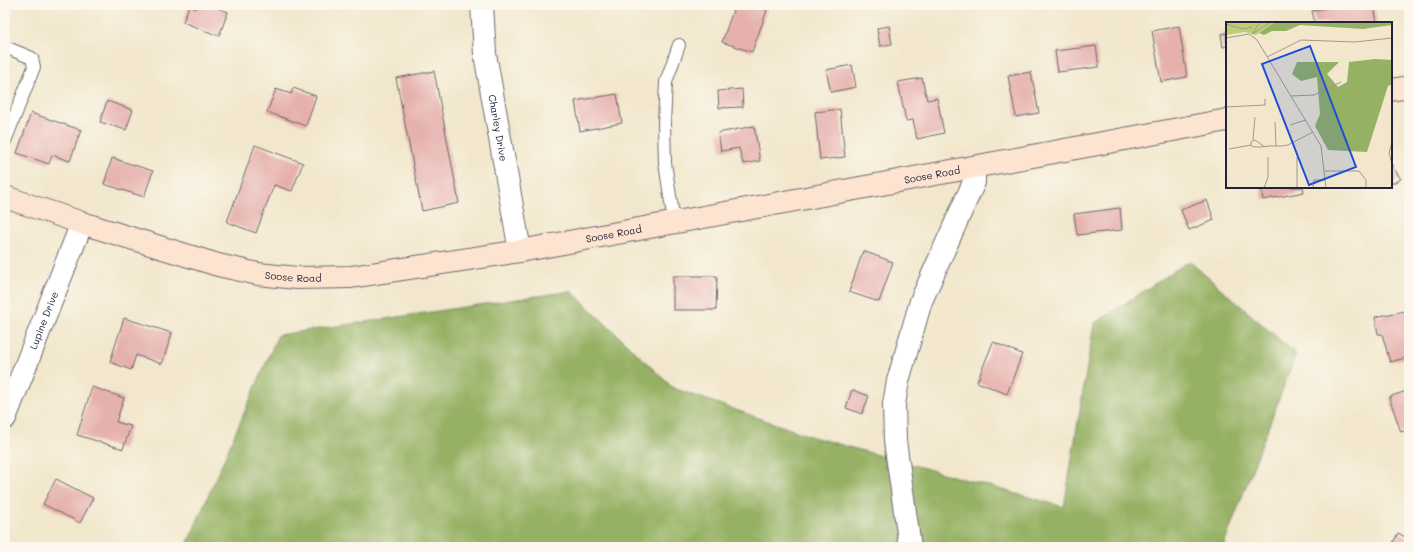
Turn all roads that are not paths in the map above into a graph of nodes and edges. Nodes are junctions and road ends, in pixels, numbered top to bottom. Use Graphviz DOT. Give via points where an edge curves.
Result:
graph roads {
  1 [pos="482,5"];
  2 [pos="679,45"];
  3 [pos="5,48"];
  4 [pos="1409,87"];
  5 [pos="1392,90"];
  6 [pos="1226,120"];
  7 [pos="5,141"];
  8 [pos="974,167"];
  9 [pos="5,196"];
  10 [pos="674,222"];
  11 [pos="82,223"];
  12 [pos="520,251"];
  13 [pos="5,418"];
  14 [pos="910,547"];
  1 -- 12 [label="street, Charley Drive" via="485,54"];
  2 -- 10 [label="lane" via="666,82 664,124 665,163"];
  3 -- 7 [label="lane" via="32,58 34,67"];
  4 -- 5 [label="street"];
  6 -- 8 [label="street, Soose Road"];
  8 -- 10 [label="street, Soose Road"];
  8 -- 14 [label="street" via="974,182 921,301 894,404 895,441"];
  9 -- 11 [label="street, Soose Road"];
  10 -- 12 [label="street, Soose Road"];
  11 -- 12 [label="street, Soose Road" via="218,265 258,274 297,278 351,277"];
  11 -- 13 [label="street, Lupine Drive"];
}
